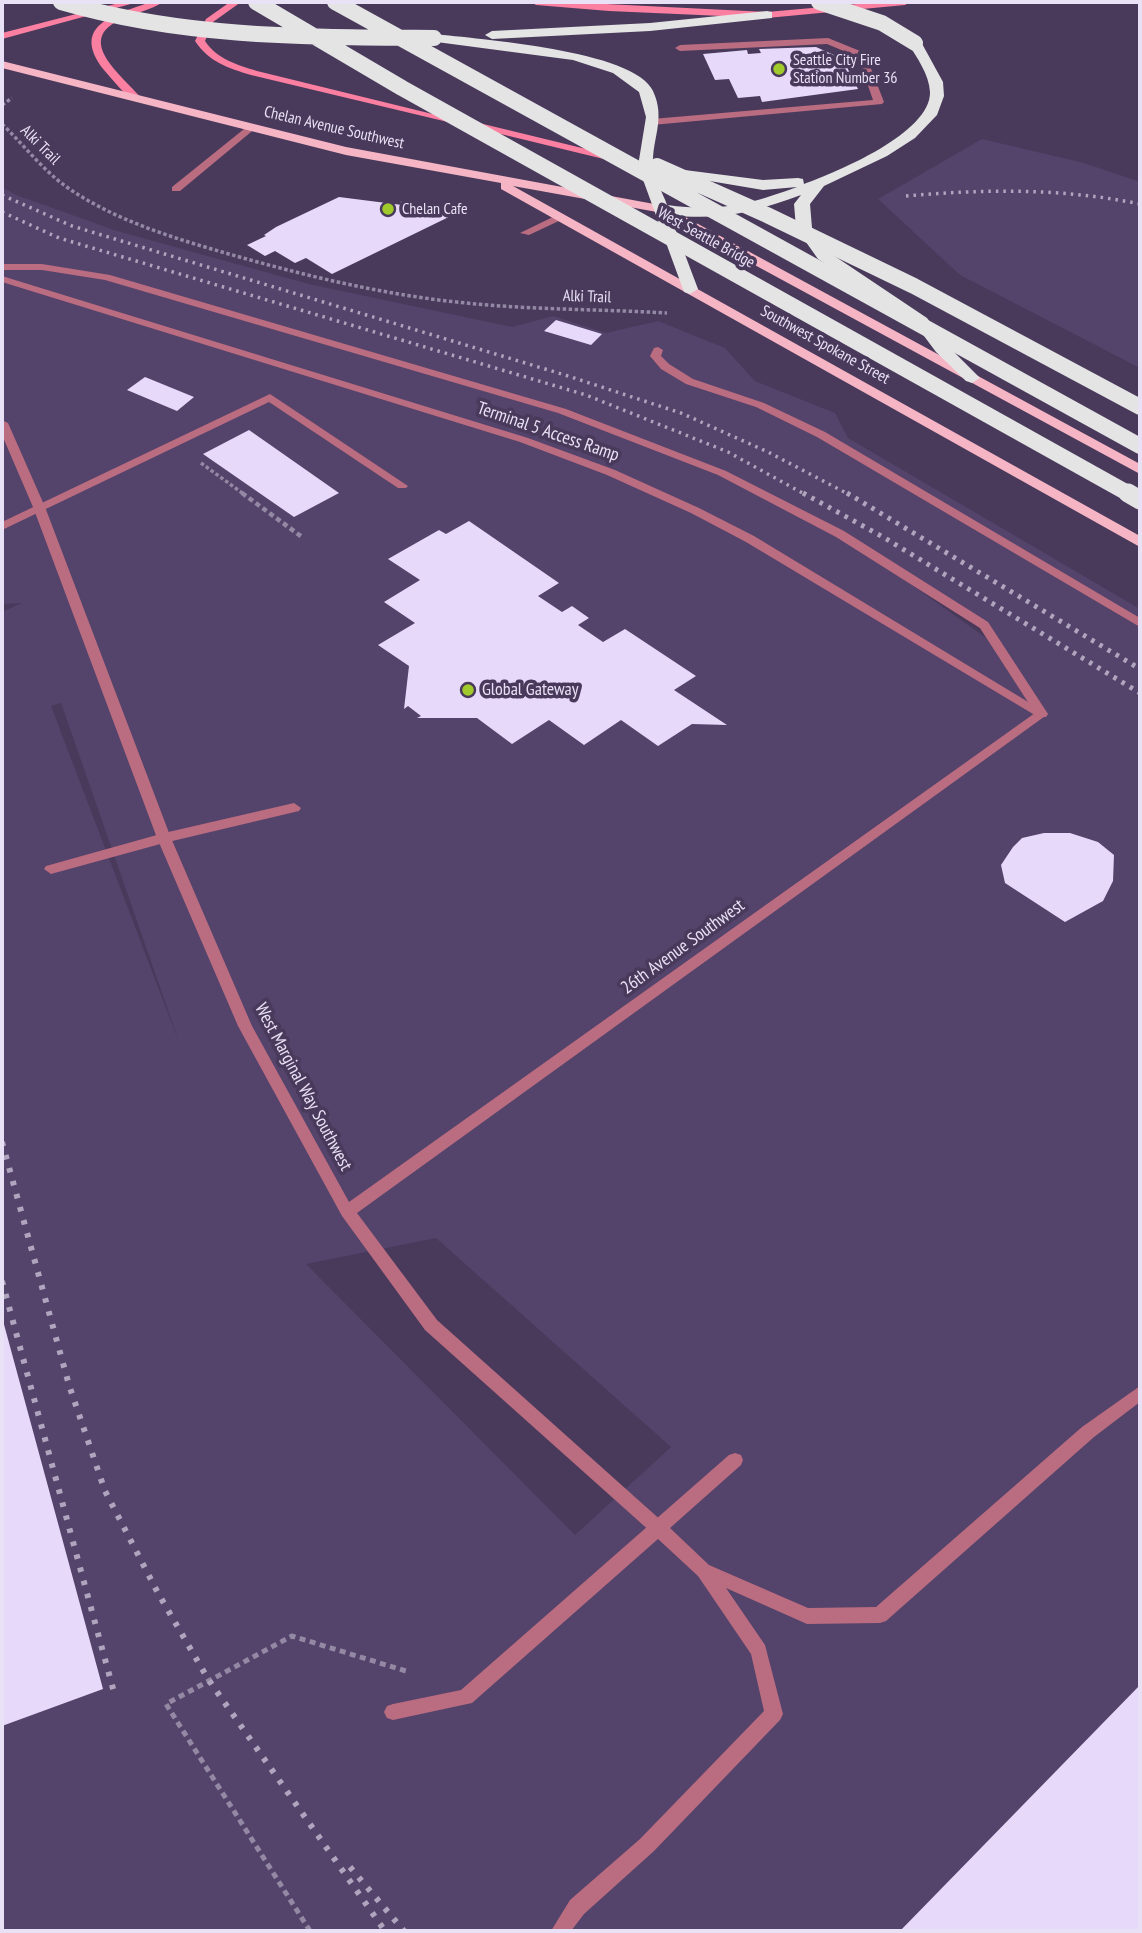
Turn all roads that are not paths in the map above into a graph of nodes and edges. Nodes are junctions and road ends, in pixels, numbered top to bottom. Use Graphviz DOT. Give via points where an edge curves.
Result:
graph roads {
  1 [pos="61,2"];
  2 [pos="133,2"];
  3 [pos="158,2"];
  4 [pos="236,2"];
  5 [pos="256,2"];
  6 [pos="335,2"];
  7 [pos="536,2"];
  8 [pos="819,2"];
  9 [pos="905,2"];
  10 [pos="767,15"];
  11 [pos="2,36"];
  12 [pos="433,37"];
  13 [pos="680,48"];
  14 [pos="2,65"];
  15 [pos="136,98"];
  16 [pos="527,108"];
  17 [pos="652,122"];
  18 [pos="251,127"];
  19 [pos="645,166"];
  20 [pos="492,179"];
  21 [pos="821,181"];
  22 [pos="176,189"];
  23 [pos="661,209"];
  24 [pos="559,217"];
  25 [pos="525,233"];
  26 [pos="2,267"];
  27 [pos="2,279"];
  28 [pos="690,289"];
  29 [pos="658,350"];
  30 [pos="972,378"];
  31 [pos="1140,407"];
  32 [pos="2,423"];
  33 [pos="1140,446"];
  34 [pos="1140,470"];
  35 [pos="402,486"];
  36 [pos="1140,500"];
  37 [pos="39,507"];
  38 [pos="2,526"];
  39 [pos="1140,542"];
  40 [pos="1140,623"];
  41 [pos="1042,714"];
  42 [pos="295,808"];
  43 [pos="164,838"];
  44 [pos="51,869"];
  45 [pos="347,1212"];
  46 [pos="1140,1393"];
  47 [pos="735,1460"];
  48 [pos="658,1528"];
  49 [pos="704,1571"];
  50 [pos="393,1712"];
  51 [pos="560,1931"];
  1 -- 12 [label="highway, bridge" via="177,28 246,35"];
  2 -- 11 [label="main road"];
  3 -- 15 [label="main road" via="104,25 95,36 104,62"];
  4 -- 19 [label="main road" via="209,20 200,41 206,52 222,62"];
  5 -- 36 [label="highway, West Seattle Bridge, bridge" via="401,88"];
  6 -- 16 [label="highway, West Seattle Bridge, bridge"];
  7 -- 10 [label="main road"];
  8 -- 21 [label="highway, bridge" via="882,23 915,43 936,82 937,99 927,120 905,139 872,160"];
  9 -- 10 [label="main road"];
  10 -- 12 [label="highway" via="650,27"];
  12 -- 17 [label="highway" via="575,56 618,70 646,90"];
  13 -- 17 [label="street" via="828,41 862,55 879,102"];
  14 -- 15 [label="main road, Chelan Avenue Southwest"];
  15 -- 18 [label="main road, Chelan Avenue Southwest"];
  16 -- 31 [label="highway, bridge" via="914,286"];
  16 -- 33 [label="highway, West Seattle Bridge, bridge"];
  17 -- 19 [label="highway"];
  18 -- 20 [label="main road, Chelan Avenue Southwest"];
  18 -- 22 [label="street"];
  19 -- 21 [label="highway" via="764,185"];
  19 -- 23 [label="highway"];
  20 -- 23 [label="main road, Chelan Avenue Southwest"];
  20 -- 24 [label="main road, Southwest Spokane Street"];
  21 -- 23 [label="highway" via="727,213"];
  21 -- 30 [label="highway" via="802,204 804,228 824,256 921,321"];
  23 -- 28 [label="highway"];
  23 -- 30 [label="main road"];
  24 -- 25 [label="street"];
  24 -- 28 [label="main road, Southwest Spokane Street"];
  26 -- 41 [label="street" via="42,267 106,277 562,411 722,473 840,534 984,625"];
  27 -- 41 [label="street, Terminal 5 Access Ramp" via="524,440 608,471 715,520"];
  28 -- 39 [label="main road, Southwest Spokane Street"];
  29 -- 40 [label="street" via="655,356 663,367 822,435"];
  30 -- 34 [label="main road"];
  32 -- 37 [label="street, West Marginal Way Southwest"];
  35 -- 37 [label="street" via="270,397"];
  37 -- 38 [label="street"];
  37 -- 43 [label="street, West Marginal Way Southwest"];
  41 -- 45 [label="street, 26th Avenue Southwest"];
  42 -- 43 [label="street"];
  43 -- 44 [label="street"];
  43 -- 45 [label="street, West Marginal Way Southwest" via="245,1026"];
  45 -- 48 [label="street, West Marginal Way Southwest" via="431,1325"];
  46 -- 49 [label="street" via="1088,1432 880,1615 807,1616"];
  47 -- 48 [label="street"];
  48 -- 49 [label="street, West Marginal Way Southwest"];
  48 -- 50 [label="street" via="466,1697"];
  49 -- 51 [label="street" via="759,1651 774,1714 648,1845 577,1907"];
}
